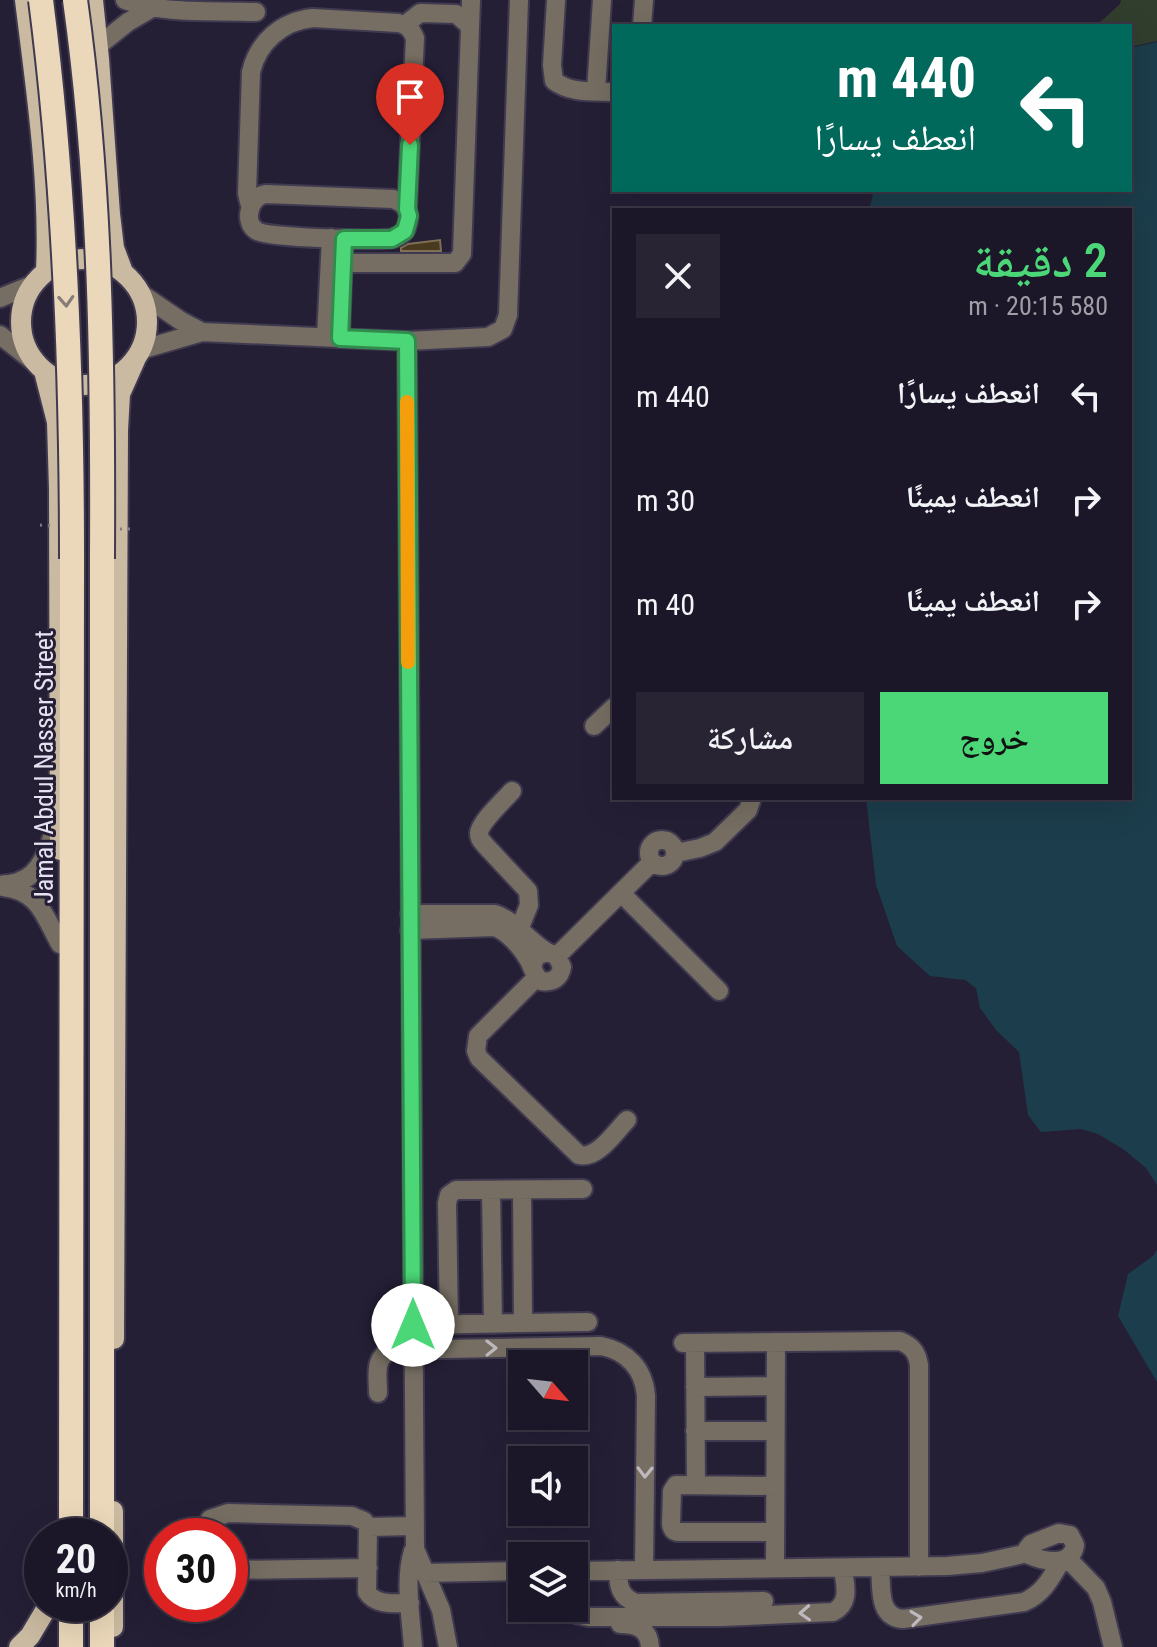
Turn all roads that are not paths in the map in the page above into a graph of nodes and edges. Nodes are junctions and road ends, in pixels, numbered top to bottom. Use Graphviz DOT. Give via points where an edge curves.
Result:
graph roads {
  1 [pos="25,0"];
  2 [pos="41,0"];
  3 [pos="75,0"];
  4 [pos="93,0"];
  5 [pos="125,0"];
  6 [pos="471,0"];
  7 [pos="519,0"];
  8 [pos="556,0"];
  9 [pos="602,0"];
  10 [pos="644,0"];
  11 [pos="212,5"];
  12 [pos="256,6"];
  13 [pos="152,8"];
  14 [pos="406,24"];
  15 [pos="642,24"];
  16 [pos="470,26"];
  17 [pos="98,46"];
  18 [pos="254,57"];
  19 [pos="605,91"];
  20 [pos="252,204"];
  21 [pos="407,209"];
  22 [pos="337,238"];
  23 [pos="343,263"];
  24 [pos="123,272"];
  25 [pos="40,277"];
  26 [pos="140,293"];
  27 [pos="0,298"];
  28 [pos="202,332"];
  29 [pos="0,335"];
  30 [pos="333,338"];
  31 [pos="407,341"];
  32 [pos="138,354"];
  33 [pos="38,366"];
  34 [pos="612,709"];
  35 [pos="594,726"];
  36 [pos="512,791"];
  37 [pos="751,800"];
  38 [pos="60,815"];
  39 [pos="0,886"];
  40 [pos="621,893"];
  41 [pos="410,922"];
  42 [pos="519,930"];
  43 [pos="60,944"];
  44 [pos="552,954"];
  45 [pos="534,972"];
  46 [pos="719,991"];
  47 [pos="627,1120"];
  48 [pos="583,1189"];
  49 [pos="491,1190"];
  50 [pos="522,1190"];
  51 [pos="413,1318"];
  52 [pos="449,1318"];
  53 [pos="588,1322"];
  54 [pos="523,1323"];
  55 [pos="493,1324"];
  56 [pos="776,1342"];
  57 [pos="413,1349"];
  58 [pos="776,1386"];
  59 [pos="695,1387"];
  60 [pos="378,1393"];
  61 [pos="695,1431"];
  62 [pos="775,1431"];
  63 [pos="696,1485"];
  64 [pos="775,1486"];
  65 [pos="59,1518"];
  66 [pos="71,1518"];
  67 [pos="102,1518"];
  68 [pos="213,1518"];
  69 [pos="414,1526"];
  70 [pos="368,1527"];
  71 [pos="775,1532"];
  72 [pos="415,1549"];
  73 [pos="1028,1553"];
  74 [pos="1065,1560"];
  75 [pos="880,1567"];
  76 [pos="919,1567"];
  77 [pos="368,1568"];
  78 [pos="775,1568"];
  79 [pos="843,1568"];
  80 [pos="248,1570"];
  81 [pos="618,1570"];
  82 [pos="644,1570"];
  83 [pos="508,1571"];
  84 [pos="588,1571"];
  85 [pos="424,1573"];
  86 [pos="764,1601"];
  87 [pos="410,1603"];
  88 [pos="441,1610"];
  89 [pos="588,1617"];
  90 [pos="38,1622"];
  91 [pos="59,1622"];
  92 [pos="71,1622"];
  93 [pos="102,1622"];
  94 [pos="574,1622"];
  95 [pos="411,1624"];
  96 [pos="19,1647"];
  97 [pos="57,1647"];
  98 [pos="71,1647"];
  99 [pos="102,1647"];
  100 [pos="113,1647"];
  101 [pos="413,1647"];
  102 [pos="448,1647"];
  103 [pos="650,1647"];
  104 [pos="1113,1647"];
  1 -- 25 [label="main road" via="48,226"];
  2 -- 66 [label="highway, Jamal Abdul Nasser Street, one-way, bridge" via="58,158 72,482"];
  3 -- 67 [label="highway, bridge" via="101,326"];
  4 -- 17 [label="main road"];
  5 -- 13 [label="street"];
  6 -- 16 [label="street"];
  7 -- 31 [label="street" via="508,315 503,329 488,337"];
  8 -- 19 [label="street" via="554,81 574,91"];
  9 -- 19 [label="street"];
  10 -- 15 [label="street"];
  11 -- 12 [label="street"];
  11 -- 13 [label="street"];
  12 -- 18 [label="street"];
  13 -- 17 [label="street"];
  14 -- 16 [label="street" via="420,13 456,14"];
  14 -- 18 [label="street" via="302,19 275,33"];
  14 -- 21 [label="street" via="415,38"];
  16 -- 23 [label="street" via="462,254 455,263"];
  17 -- 24 [label="main road" via="114,248"];
  18 -- 20 [label="street" via="247,193"];
  20 -- 21 [label="street" via="266,194 393,199"];
  20 -- 22 [label="street" via="252,227 264,235"];
  21 -- 22 [label="street" via="405,231 392,239"];
  22 -- 23 [label="street"];
  22 -- 30 [label="street"];
  23 -- 30 [label="street"];
  24 -- 25 [label="main road" via="84,259 68,260"];
  24 -- 26 [label="main road"];
  25 -- 27 [label="street"];
  25 -- 33 [label="main road" via="26,296 20,318 23,341"];
  26 -- 28 [label="street"];
  26 -- 32 [label="main road" via="147,317"];
  28 -- 30 [label="street"];
  28 -- 32 [label="street"];
  29 -- 33 [label="street"];
  30 -- 31 [label="street"];
  31 -- 41 [label="street"];
  32 -- 33 [label="main road" via="117,376 93,385 67,383"];
  32 -- 100 [label="main road" via="120,394 117,483"];
  33 -- 38 [label="main road" via="57,422"];
  34 -- 35 [label="street"];
  36 -- 42 [label="street" via="479,833 528,891 529,905"];
  37 -- 40 [label="street" via="748,810 708,846 676,853 672,844 657,840 649,852 652,862"];
  38 -- 39 [label="street" via="34,873"];
  38 -- 43 [label="main road"];
  39 -- 43 [label="street" via="30,895"];
  40 -- 44 [label="street"];
  40 -- 46 [label="street"];
  41 -- 42 [label="street" via="495,914"];
  41 -- 45 [label="street" via="499,928 522,950"];
  41 -- 51 [label="street"];
  42 -- 44 [label="street"];
  43 -- 65 [label="main road"];
  44 -- 45 [label="street" via="536,956"];
  44 -- 45 [label="street" via="562,967 558,978 547,982"];
  45 -- 47 [label="street" via="478,1036 479,1058 579,1155 596,1152"];
  48 -- 50 [label="street"];
  49 -- 50 [label="street"];
  49 -- 52 [label="street" via="456,1190 447,1199"];
  49 -- 55 [label="street"];
  50 -- 54 [label="street"];
  51 -- 52 [label="street"];
  51 -- 57 [label="street"];
  52 -- 55 [label="street"];
  53 -- 54 [label="street"];
  54 -- 55 [label="street"];
  56 -- 58 [label="street"];
  56 -- 59 [label="street" via="689,1343"];
  56 -- 76 [label="street" via="900,1341 914,1349 919,1365"];
  57 -- 60 [label="street" via="382,1355"];
  57 -- 69 [label="street"];
  57 -- 82 [label="street, one-way" via="601,1346 633,1362 646,1396"];
  58 -- 59 [label="street"];
  58 -- 62 [label="street"];
  59 -- 61 [label="street"];
  61 -- 62 [label="street"];
  61 -- 63 [label="street"];
  62 -- 64 [label="street"];
  63 -- 64 [label="street"];
  63 -- 71 [label="street" via="673,1487 675,1532"];
  64 -- 71 [label="street"];
  68 -- 70 [label="street" via="228,1513 352,1516"];
  69 -- 70 [label="street"];
  69 -- 72 [label="street"];
  70 -- 77 [label="street"];
  71 -- 78 [label="street"];
  72 -- 85 [label="street"];
  72 -- 87 [label="street"];
  73 -- 74 [label="street"];
  73 -- 74 [label="street" via="1031,1544 1065,1533 1075,1545"];
  73 -- 76 [label="street"];
  75 -- 74 [label="street, one-way" via="884,1608 903,1619 1024,1602 1044,1588"];
  74 -- 104 [label="street" via="1096,1588"];
  75 -- 76 [label="street"];
  75 -- 79 [label="street"];
  77 -- 80 [label="street"];
  77 -- 87 [label="street" via="371,1598"];
  78 -- 79 [label="street"];
  78 -- 82 [label="street"];
  79 -- 89 [label="street, one-way" via="845,1601 833,1612"];
  81 -- 82 [label="street"];
  81 -- 84 [label="street"];
  81 -- 86 [label="street" via="620,1591 636,1603"];
  83 -- 85 [label="street"];
  85 -- 88 [label="street"];
  87 -- 95 [label="street"];
  88 -- 95 [label="street" via="423,1611"];
  88 -- 102 [label="street"];
  90 -- 96 [label="main road"];
  91 -- 97 [label="main road"];
  92 -- 98 [label="highway"];
  93 -- 99 [label="highway"];
  94 -- 103 [label="street" via="636,1625 647,1633"];
  95 -- 101 [label="street"];
}
